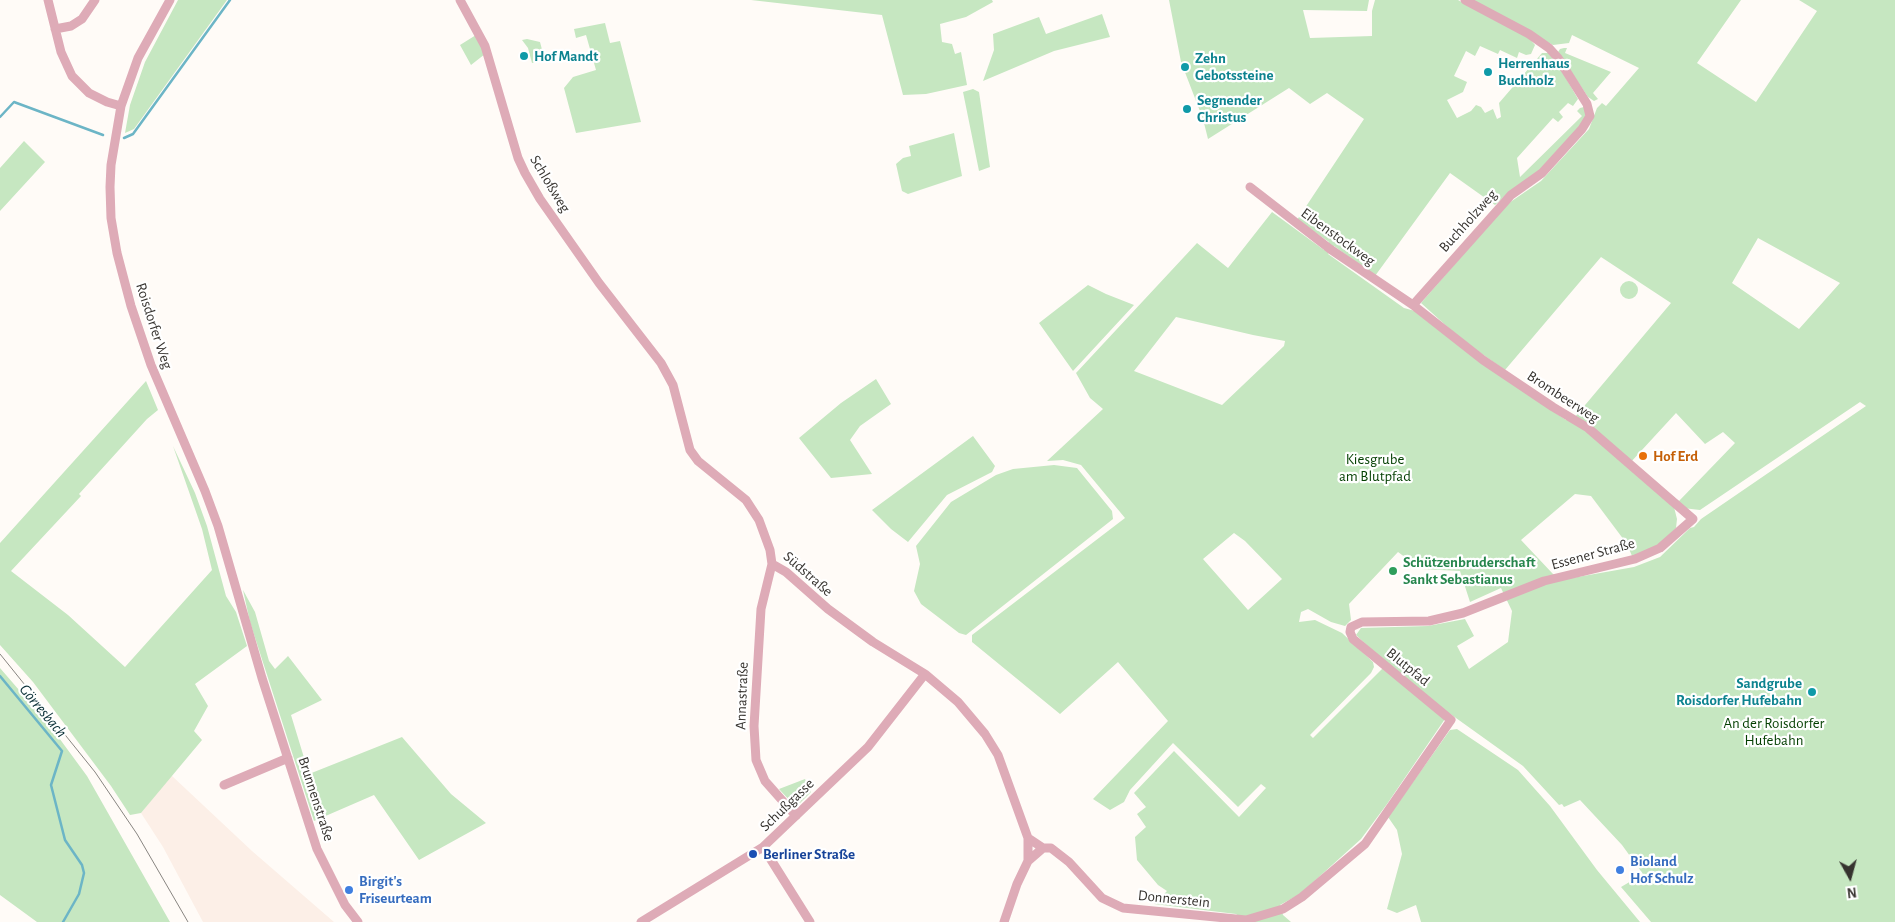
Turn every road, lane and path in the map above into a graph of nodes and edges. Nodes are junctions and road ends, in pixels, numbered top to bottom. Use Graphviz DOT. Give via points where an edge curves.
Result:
graph roads {
  1 [pos="48,0"];
  2 [pos="95,0"];
  3 [pos="170,0"];
  4 [pos="460,0"];
  5 [pos="1464,0"];
  6 [pos="55,29"];
  7 [pos="121,106"];
  8 [pos="1250,187"];
  9 [pos="1413,305"];
  10 [pos="659,360"];
  11 [pos="1693,519"];
  12 [pos="772,564"];
  13 [pos="1350,632"];
  14 [pos="925,674"];
  15 [pos="262,678"];
  16 [pos="1451,720"];
  17 [pos="288,758"];
  18 [pos="224,785"];
  19 [pos="796,816"];
  20 [pos="1028,838"];
  21 [pos="763,847"];
  22 [pos="1043,848"];
  23 [pos="1028,861"];
  24 [pos="358,922"];
  25 [pos="640,922"];
  26 [pos="810,922"];
  27 [pos="1004,922"];
  1 -- 6 [label="street"];
  2 -- 6 [label="street" via="82,19 71,26"];
  3 -- 7 [label="street, Roisdorfer Weg" via="138,58"];
  4 -- 10 [label="street, Schloßweg" via="485,46 525,173 540,200 599,283"];
  5 -- 9 [label="street, Buchholzweg" via="1549,48 1587,104 1590,116 1586,125 1542,173 1510,194"];
  6 -- 7 [label="street" via="64,61 75,80 95,96"];
  7 -- 15 [label="street, Roisdorfer Weg" via="110,188 111,218 119,262 156,376 218,526"];
  8 -- 9 [label="street, Eibenstockweg" via="1330,249"];
  9 -- 11 [label="street, Brombeerweg" via="1483,360 1588,428"];
  10 -- 12 [label="street, Südstraße" via="672,386 690,450 698,461 746,500 759,520"];
  11 -- 13 [label="street, Essener Straße" via="1660,548 1635,559 1544,581 1454,615 1429,621 1362,622 1351,627"];
  12 -- 14 [label="street, Südstraße" via="873,642"];
  12 -- 19 [label="street, Annastraße" via="761,609 754,717 756,760 765,780"];
  13 -- 16 [label="street, Blutpfad" via="1353,638"];
  14 -- 19 [label="street, Schußgasse" via="868,747"];
  14 -- 20 [label="street" via="958,702 986,734 998,755"];
  15 -- 17 [label="street, Brunnenstraße"];
  16 -- 22 [label="street, Donnerstein" via="1365,844 1302,897 1268,915 1246,920 1123,908 1102,898 1069,862 1051,848"];
  17 -- 18 [label="street"];
  17 -- 24 [label="street, Brunnenstraße" via="317,849 345,905"];
  19 -- 21 [label="street, Schußgasse"];
  20 -- 22 [label="street, Donnerstein"];
  20 -- 23 [label="street"];
  21 -- 25 [label="street, Schußgasse"];
  21 -- 26 [label="street"];
  22 -- 23 [label="street"];
  23 -- 27 [label="street"];
}
